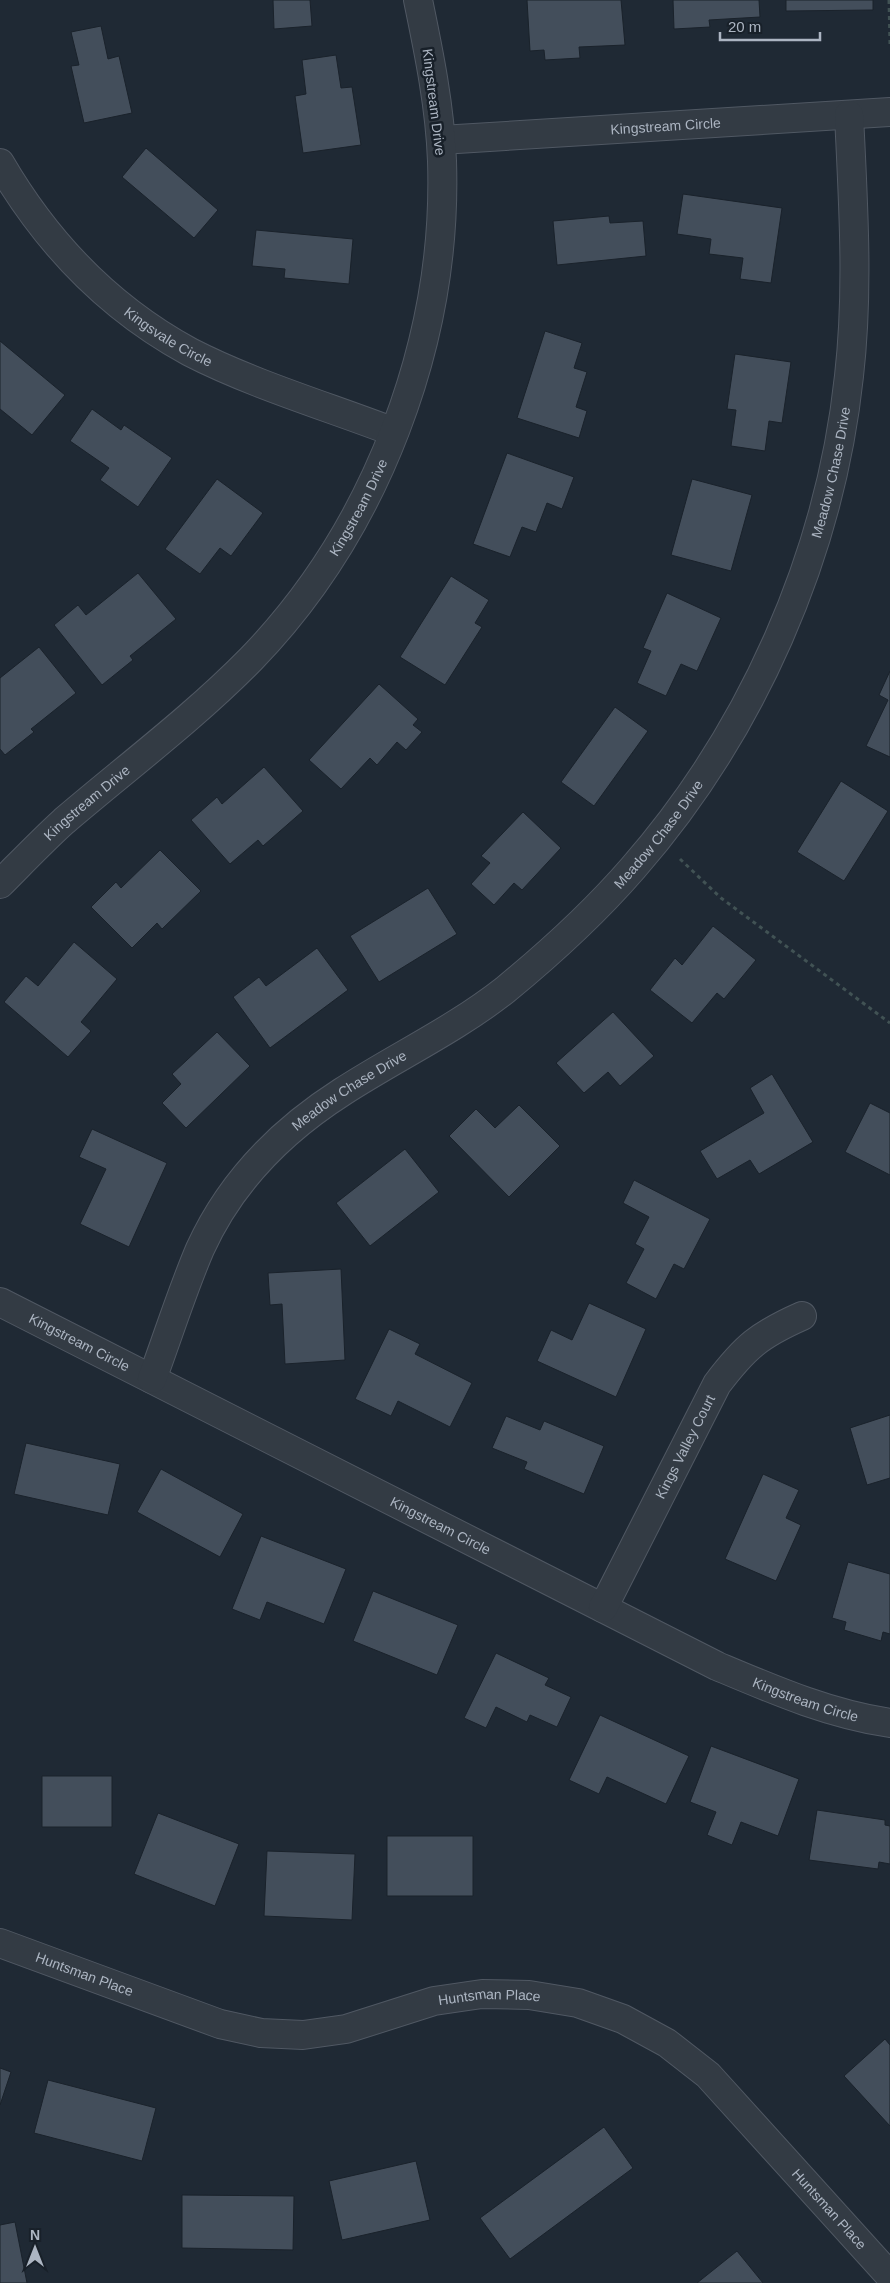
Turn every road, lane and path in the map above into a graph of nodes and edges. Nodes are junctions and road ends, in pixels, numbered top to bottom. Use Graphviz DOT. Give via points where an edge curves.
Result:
graph roads {
  1 [pos="418,0"];
  2 [pos="889,0"];
  3 [pos="890,44"];
  4 [pos="890,112"];
  5 [pos="849,115"];
  6 [pos="441,140"];
  7 [pos="0,163"];
  8 [pos="394,432"];
  9 [pos="657,837"];
  10 [pos="0,884"];
  11 [pos="890,1024"];
  12 [pos="0,1302"];
  13 [pos="802,1316"];
  14 [pos="152,1379"];
  15 [pos="603,1608"];
  16 [pos="890,1723"];
  17 [pos="0,1943"];
  18 [pos="890,2276"];
  1 -- 6 [label="street, Kingstream Drive" via="432,65"];
  2 -- 3 [label="path"];
  4 -- 5 [label="street, Kingstream Circle"];
  5 -- 6 [label="street, Kingstream Circle"];
  5 -- 9 [label="street, Meadow Chase Drive" via="855,290 849,377 834,466 814,544 783,627 749,700 706,772"];
  6 -- 8 [label="street, Kingstream Drive" via="440,229 435,274 420,352"];
  7 -- 8 [label="street, Kingsvale Circle" via="46,232 90,281 138,320 191,352 234,372"];
  8 -- 10 [label="street, Kingstream Drive" via="344,535 302,598 253,657 221,689 62,824"];
  9 -- 11 [label="path" via="721,898"];
  9 -- 14 [label="street, Meadow Chase Drive" via="633,868 572,932 502,992 430,1042 344,1090 298,1122 259,1159 227,1201 201,1249"];
  12 -- 14 [label="street, Kingstream Circle"];
  13 -- 15 [label="street, Kings Valley Court" via="770,1330 748,1347 717,1384"];
  14 -- 15 [label="street, Kingstream Circle"];
  15 -- 16 [label="street, Kingstream Circle" via="718,1666 797,1700"];
  17 -- 18 [label="street, Huntsman Place" via="220,2024 261,2033 303,2035 346,2029 434,2001 482,1994 529,1995 578,2003 623,2019 667,2043 708,2075"];
}
